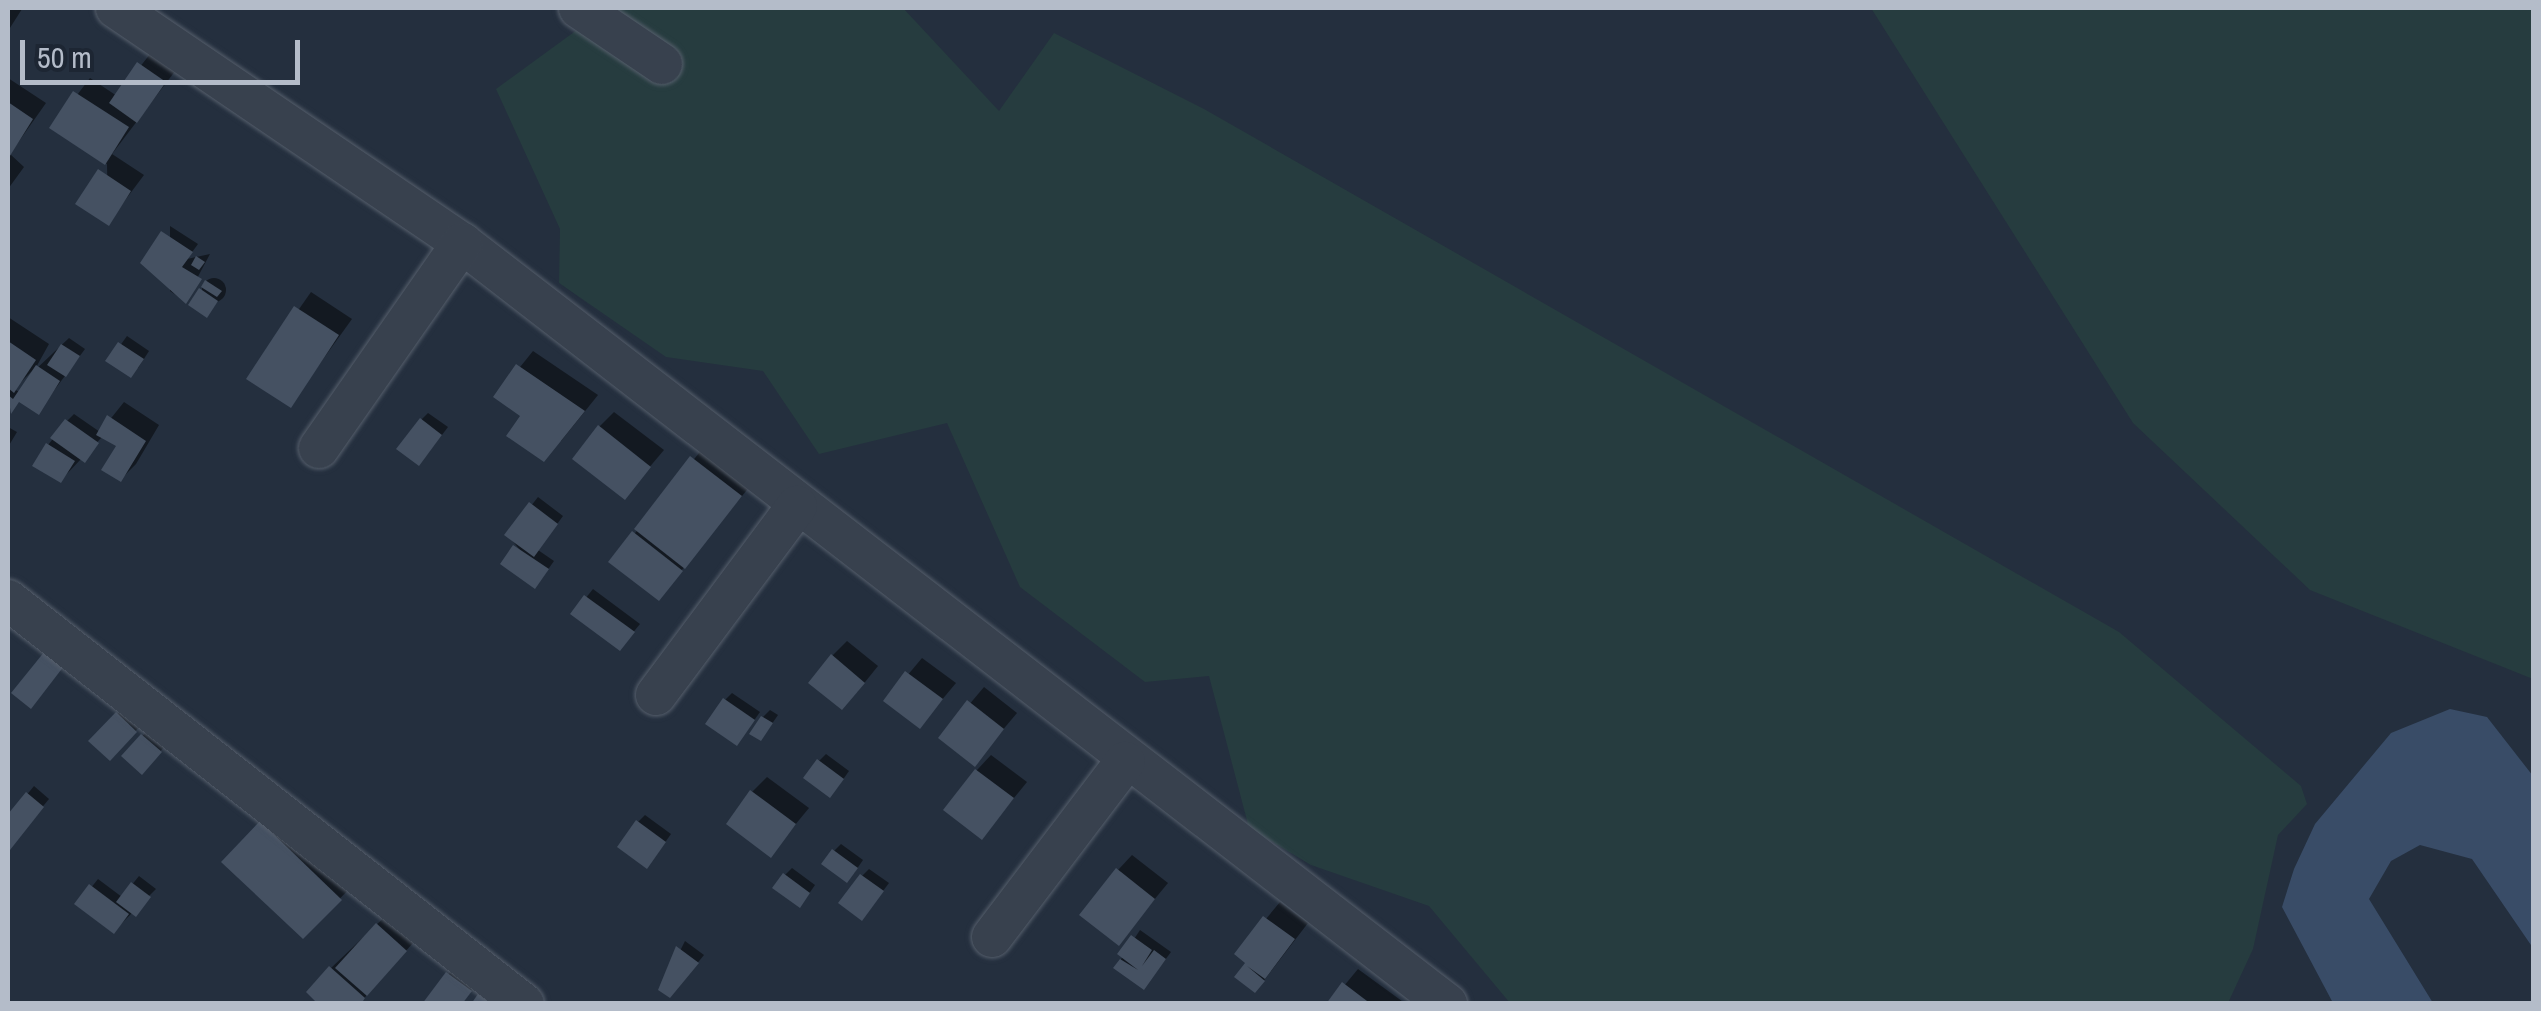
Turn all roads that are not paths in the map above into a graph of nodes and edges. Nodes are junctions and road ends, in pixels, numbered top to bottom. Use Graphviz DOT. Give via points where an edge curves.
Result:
graph roads {
  1 [pos="116,8"];
  2 [pos="579,8"];
  3 [pos="662,64"];
  4 [pos="462,243"];
  5 [pos="319,448"];
  6 [pos="797,506"];
  7 [pos="8,600"];
  8 [pos="656,695"];
  9 [pos="1125,762"];
  10 [pos="992,937"];
  11 [pos="524,1004"];
  12 [pos="1447,1004"];
  1 -- 4 [label="street"];
  2 -- 3 [label="street"];
  4 -- 5 [label="street"];
  4 -- 6 [label="street"];
  6 -- 8 [label="street"];
  6 -- 9 [label="street"];
  7 -- 11 [label="street"];
  9 -- 10 [label="street"];
  9 -- 12 [label="street"];
}
